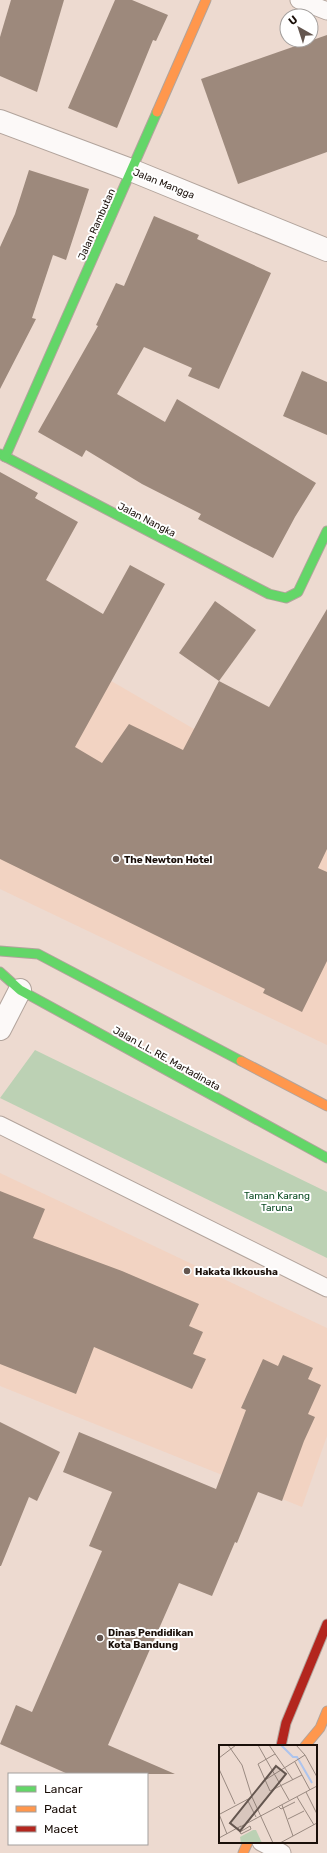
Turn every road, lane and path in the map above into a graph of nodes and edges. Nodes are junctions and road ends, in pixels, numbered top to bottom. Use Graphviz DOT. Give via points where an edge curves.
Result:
graph roads {
  1 [pos="206,0"];
  2 [pos="299,0"];
  3 [pos="327,11"];
  4 [pos="0,121"];
  5 [pos="131,170"];
  6 [pos="327,250"];
  7 [pos="3,456"];
  8 [pos="327,530"];
  9 [pos="0,951"];
  10 [pos="0,972"];
  11 [pos="20,990"];
  12 [pos="0,1029"];
  13 [pos="327,1106"];
  14 [pos="0,1125"];
  15 [pos="327,1158"];
  16 [pos="327,1288"];
  17 [pos="327,1624"];
  18 [pos="327,1711"];
  19 [pos="280,1745"];
  20 [pos="306,1745"];
  21 [pos="248,1843"];
  22 [pos="263,1843"];
  23 [pos="243,1853"];
  24 [pos="282,1853"];
  1 -- 5 [label="main road, Jalan Rambutan"];
  2 -- 3 [label="lane"];
  4 -- 5 [label="street, Jalan Mangga"];
  5 -- 6 [label="street, Jalan Mangga"];
  5 -- 7 [label="main road, Jalan Rambutan"];
  7 -- 8 [label="main road, Jalan Nangka" via="269,594 286,598 298,592"];
  9 -- 13 [label="main road" via="38,954"];
  10 -- 11 [label="main road, Jalan L.L. RE. Martadinata"];
  11 -- 12 [label="street"];
  11 -- 15 [label="main road, Jalan L.L. RE. Martadinata"];
  14 -- 16 [label="lane"];
  17 -- 19 [label="main road" via="286,1723"];
  18 -- 20 [label="main road" via="320,1728"];
  21 -- 23 [label="main road"];
  22 -- 24 [label="lane"];
}
